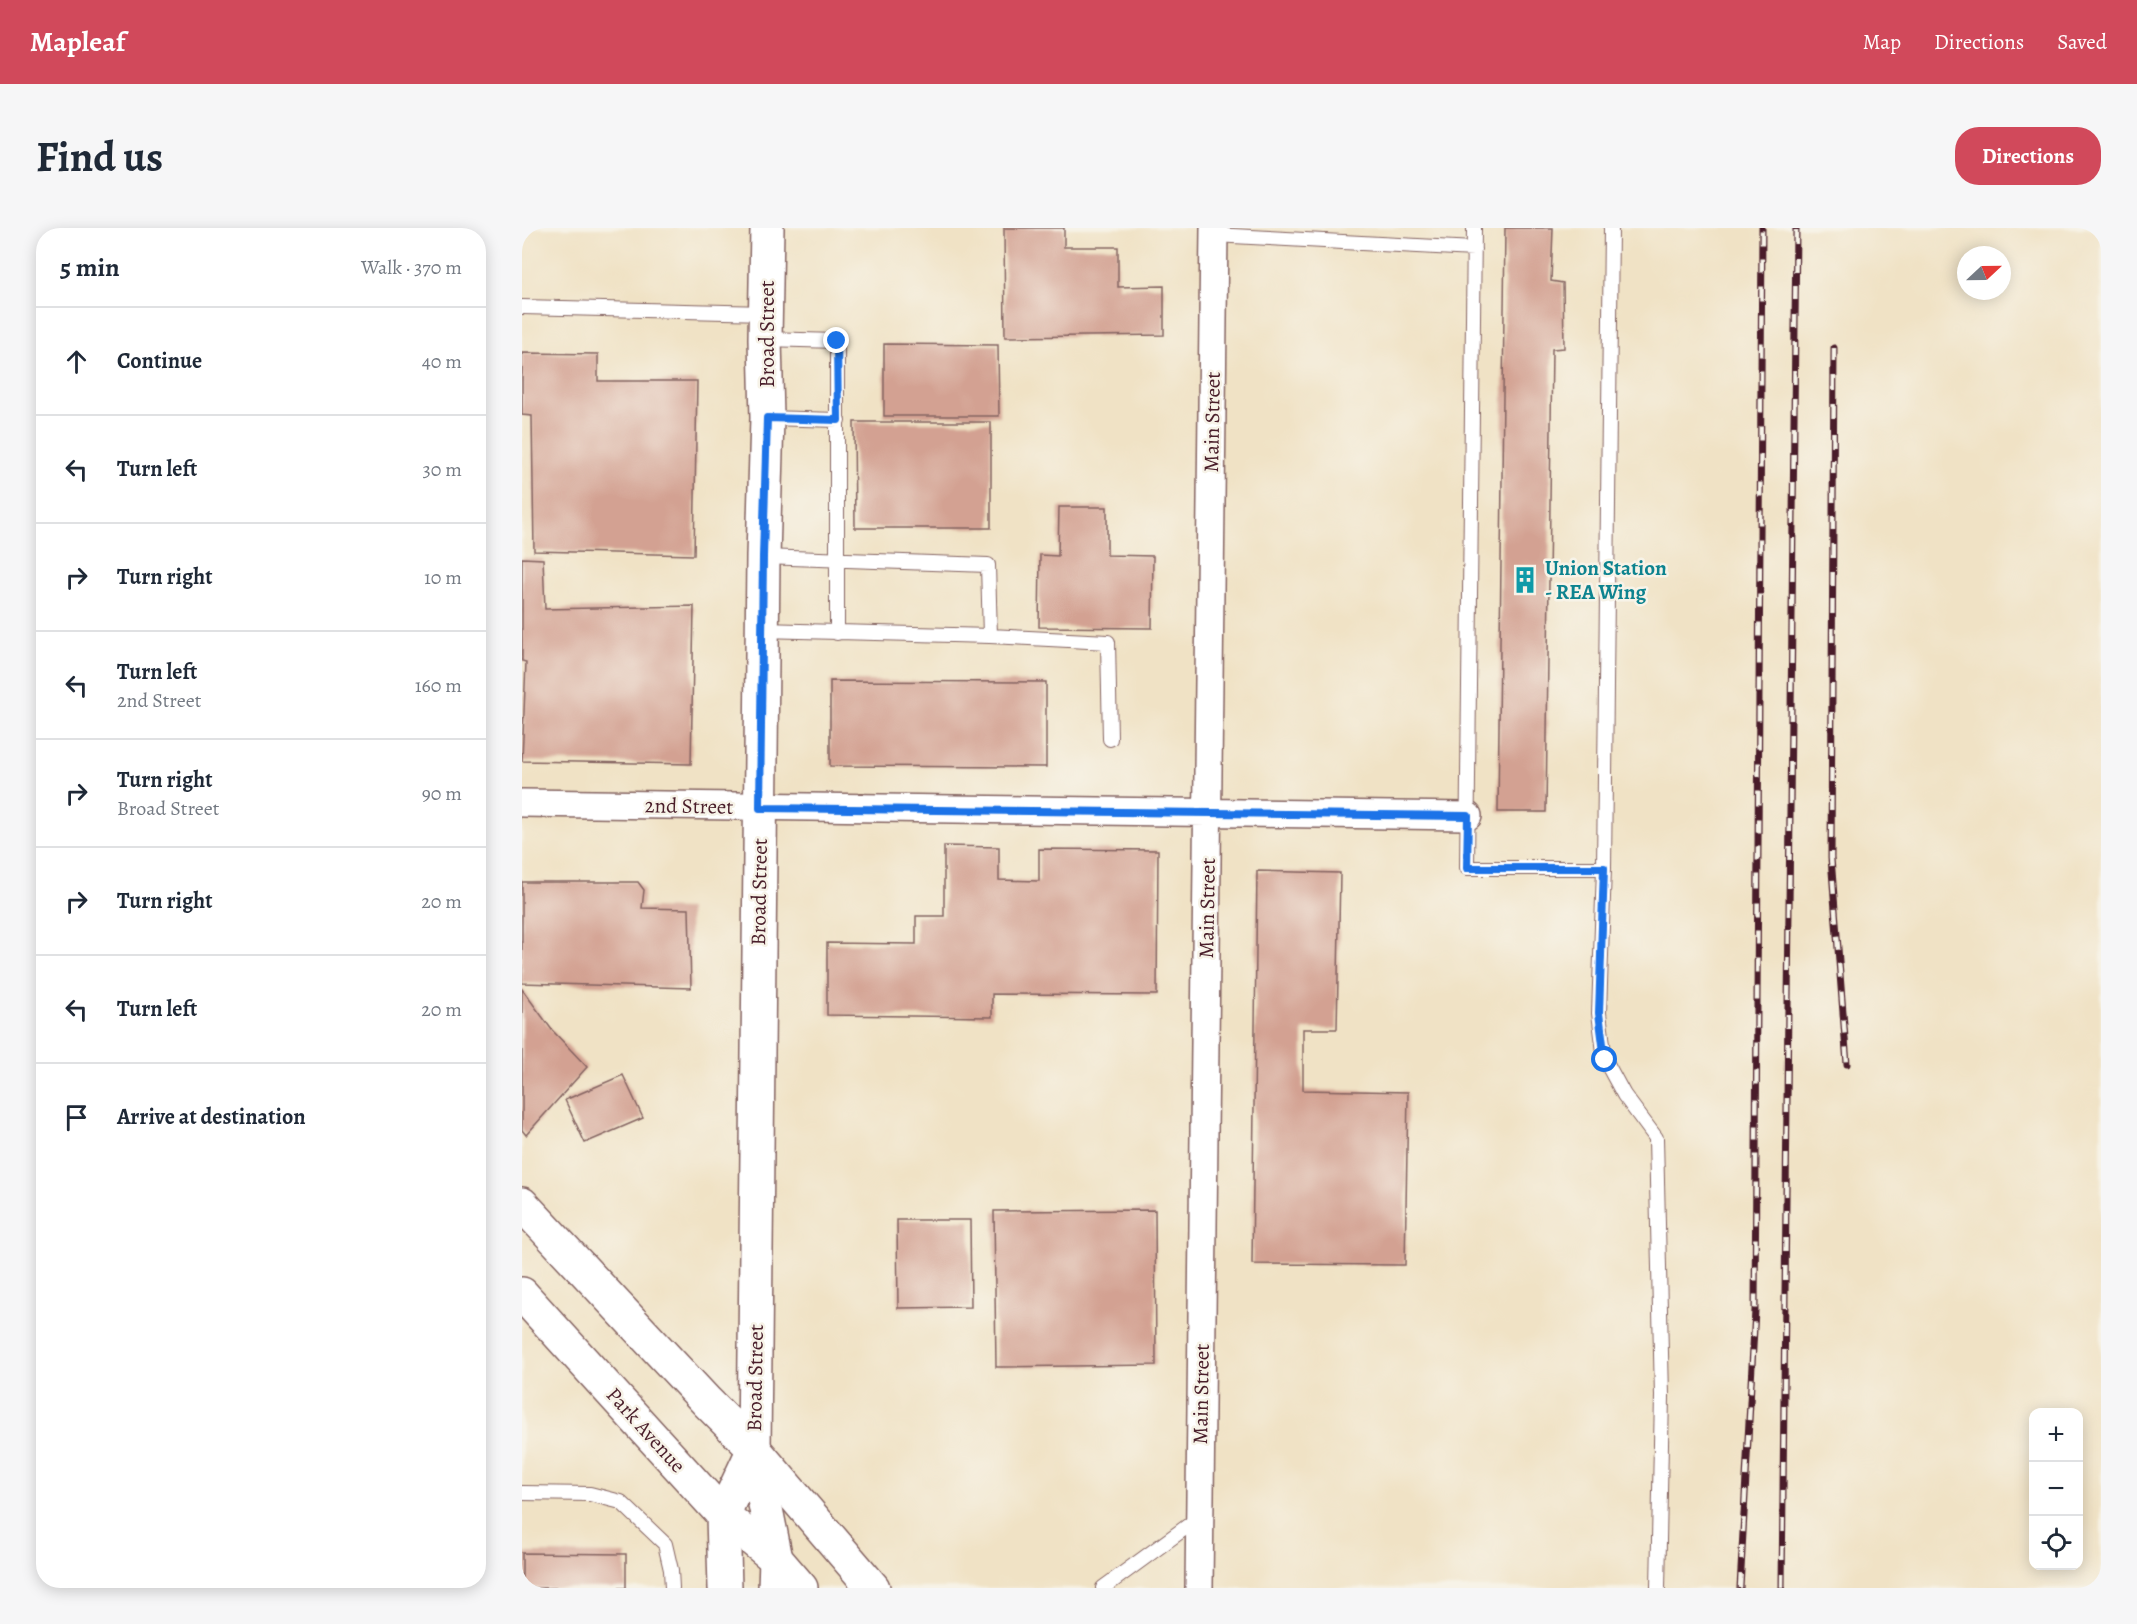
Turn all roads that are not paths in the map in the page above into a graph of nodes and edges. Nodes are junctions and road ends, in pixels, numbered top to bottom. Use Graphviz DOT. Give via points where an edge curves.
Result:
graph roads {
  1 [pos="767,228"];
  2 [pos="1474,228"];
  3 [pos="1611,228"];
  4 [pos="1214,231"];
  5 [pos="1474,249"];
  6 [pos="522,307"];
  7 [pos="766,326"];
  8 [pos="767,418"];
  9 [pos="838,420"];
  10 [pos="763,557"];
  11 [pos="838,560"];
  12 [pos="762,630"];
  13 [pos="837,633"];
  14 [pos="990,636"];
  15 [pos="1110,740"];
  16 [pos="522,803"];
  17 [pos="760,808"];
  18 [pos="1208,813"];
  19 [pos="1468,816"];
  20 [pos="1604,868"];
  21 [pos="522,1204"];
  22 [pos="522,1294"];
  23 [pos="754,1449"];
  24 [pos="522,1493"];
  25 [pos="723,1515"];
  26 [pos="1200,1517"];
  27 [pos="776,1573"];
  28 [pos="672,1588"];
  29 [pos="725,1588"];
  30 [pos="801,1588"];
  31 [pos="873,1588"];
  32 [pos="1103,1588"];
  33 [pos="1199,1588"];
  34 [pos="1658,1588"];
  1 -- 7 [label="main road, Broad Street"];
  2 -- 5 [label="lane"];
  3 -- 20 [label="lane"];
  4 -- 5 [label="lane"];
  4 -- 18 [label="street, Main Street"];
  5 -- 19 [label="lane"];
  6 -- 7 [label="lane"];
  7 -- 8 [label="main road, Broad Street"];
  7 -- 9 [label="lane" via="837,341"];
  8 -- 9 [label="lane"];
  8 -- 10 [label="main road, Broad Street"];
  9 -- 11 [label="lane"];
  10 -- 11 [label="lane"];
  10 -- 12 [label="main road, Broad Street"];
  11 -- 13 [label="lane"];
  11 -- 14 [label="lane" via="988,565"];
  12 -- 13 [label="lane"];
  12 -- 17 [label="main road, Broad Street"];
  13 -- 14 [label="lane"];
  14 -- 15 [label="lane" via="1108,642"];
  16 -- 17 [label="street, 2nd Street"];
  17 -- 18 [label="street, 2nd Street"];
  17 -- 23 [label="main road, Broad Street"];
  18 -- 19 [label="street, 2nd Street"];
  18 -- 26 [label="street, Main Street"];
  19 -- 20 [label="lane" via="1467,868"];
  20 -- 34 [label="lane" via="1599,1013 1605,1060 1624,1095 1656,1138 1662,1396"];
  21 -- 23 [label="main road"];
  22 -- 25 [label="main road, Park Avenue"];
  23 -- 25 [label="main road, Broad Street"];
  23 -- 27 [label="main road, Broad Street"];
  23 -- 31 [label="main road"];
  24 -- 28 [label="lane" via="590,1494 621,1502 665,1544"];
  25 -- 27 [label="main road, Park Avenue"];
  25 -- 29 [label="main road, Broad Street"];
  26 -- 32 [label="lane"];
  26 -- 33 [label="street, Main Street"];
  27 -- 30 [label="main road, Park Avenue"];
}
